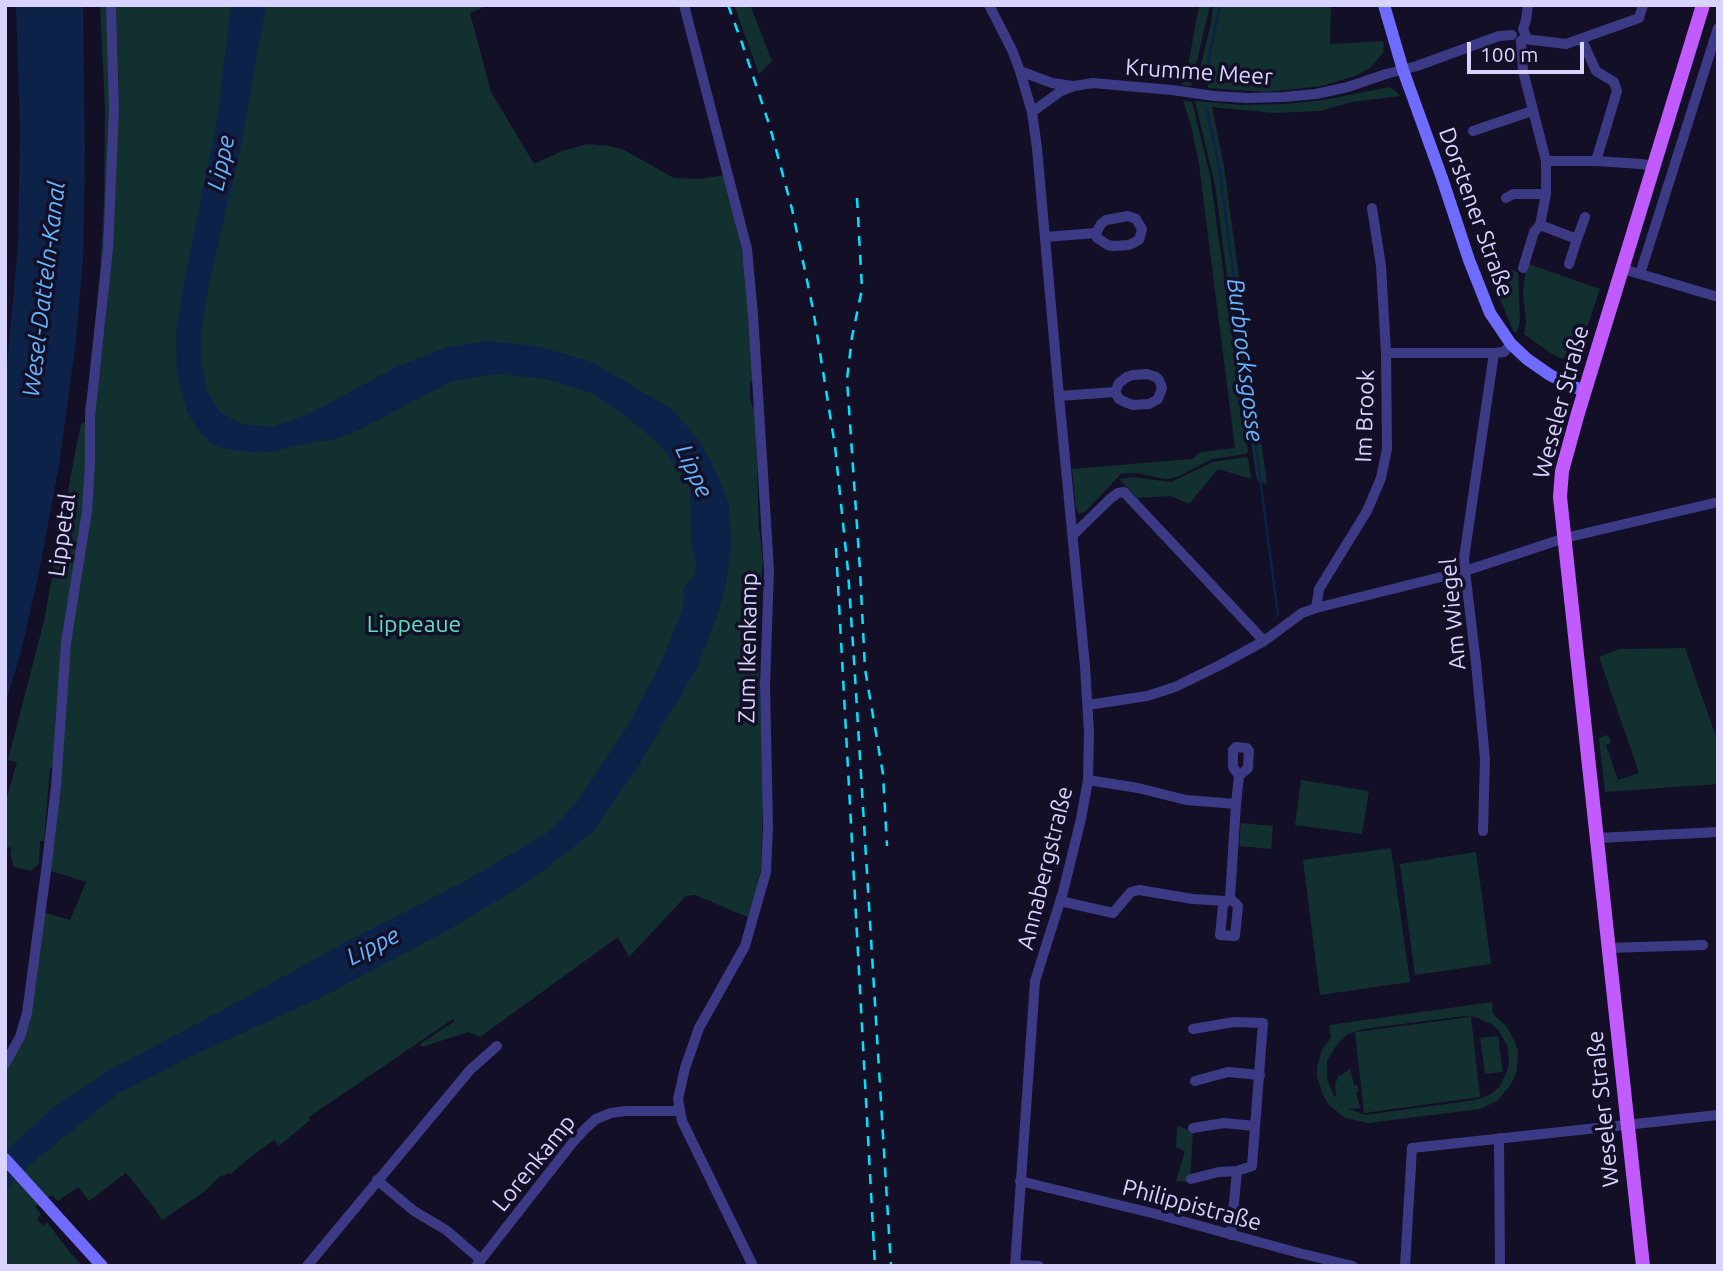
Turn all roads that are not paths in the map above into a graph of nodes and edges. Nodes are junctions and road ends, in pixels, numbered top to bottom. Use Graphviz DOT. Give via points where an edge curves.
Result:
graph roads {
  1 [pos="110,5"];
  2 [pos="684,5"];
  3 [pos="989,5"];
  4 [pos="1384,5"];
  5 [pos="1528,5"];
  6 [pos="1643,5"];
  7 [pos="1703,5"];
  8 [pos="1718,27"];
  9 [pos="1520,36"];
  10 [pos="1582,40"];
  11 [pos="1403,70"];
  12 [pos="1020,71"];
  13 [pos="1074,86"];
  14 [pos="1532,111"];
  15 [pos="1032,113"];
  16 [pos="1473,131"];
  17 [pos="1546,161"];
  18 [pos="1596,161"];
  19 [pos="1654,166"];
  20 [pos="1546,194"];
  21 [pos="1506,198"];
  22 [pos="1372,208"];
  23 [pos="1584,217"];
  24 [pos="1540,225"];
  25 [pos="1096,233"];
  26 [pos="1045,237"];
  27 [pos="1577,239"];
  28 [pos="1569,264"];
  29 [pos="1523,268"];
  30 [pos="1623,269"];
  31 [pos="1640,274"];
  32 [pos="1718,297"];
  33 [pos="1511,344"];
  34 [pos="1386,353"];
  35 [pos="1494,353"];
  36 [pos="1585,391"];
  37 [pos="1115,392"];
  38 [pos="1059,396"];
  39 [pos="1718,502"];
  40 [pos="1073,535"];
  41 [pos="1565,538"];
  42 [pos="1465,571"];
  43 [pos="1316,608"];
  44 [pos="1264,640"];
  45 [pos="1088,705"];
  46 [pos="1239,776"];
  47 [pos="1088,780"];
  48 [pos="1236,804"];
  49 [pos="1483,831"];
  50 [pos="1718,832"];
  51 [pos="1597,838"];
  52 [pos="1060,901"];
  53 [pos="1703,944"];
  54 [pos="1608,948"];
  55 [pos="1193,1028"];
  56 [pos="497,1046"];
  57 [pos="5,1064"];
  58 [pos="1260,1075"];
  59 [pos="1195,1081"];
  60 [pos="679,1111"];
  61 [pos="1718,1115"];
  62 [pos="1628,1124"];
  63 [pos="1255,1126"];
  64 [pos="1193,1128"];
  65 [pos="1499,1138"];
  66 [pos="5,1159"];
  67 [pos="1237,1171"];
  68 [pos="1191,1180"];
  69 [pos="377,1181"];
  70 [pos="1020,1181"];
  71 [pos="1231,1235"];
  72 [pos="479,1263"];
  73 [pos="1015,1265"];
  74 [pos="102,1266"];
  75 [pos="307,1266"];
  76 [pos="752,1266"];
  77 [pos="1039,1266"];
  78 [pos="1353,1266"];
  79 [pos="1405,1266"];
  80 [pos="1500,1266"];
  81 [pos="1643,1266"];
  1 -- 57 [label="street, Lippetal" via="114,121 108,249 90,417 88,511 66,643 56,786 27,1013"];
  2 -- 60 [label="street, Zum Ikenkamp" via="747,249 769,570 765,685 768,827 766,873 745,946 699,1028 685,1068"];
  3 -- 12 [label="street, Annabergstraße"];
  4 -- 11 [label="main road, Dorstener Straße"];
  5 -- 9 [label="street"];
  6 -- 10 [label="street" via="1639,18"];
  7 -- 19 [label="main road, Weseler Straße"];
  8 -- 31 [label="street"];
  9 -- 10 [label="street" via="1566,44"];
  9 -- 11 [label="street, Krumme Meer" via="1500,36"];
  9 -- 14 [label="street"];
  10 -- 18 [label="street" via="1596,71 1614,82 1616,91"];
  11 -- 13 [label="street, Krumme Meer" via="1316,94 1284,97 1214,96 1093,83"];
  11 -- 33 [label="main road, Dorstener Straße" via="1481,292"];
  12 -- 13 [label="street, Krumme Meer"];
  12 -- 15 [label="street, Annabergstraße"];
  13 -- 15 [label="street, Krumme Meer" via="1055,94"];
  14 -- 16 [label="street"];
  14 -- 17 [label="street"];
  15 -- 26 [label="street, Annabergstraße"];
  17 -- 18 [label="street"];
  17 -- 20 [label="street"];
  18 -- 19 [label="street"];
  19 -- 30 [label="main road, Weseler Straße"];
  20 -- 21 [label="street"];
  20 -- 24 [label="street"];
  22 -- 34 [label="street, Im Brook"];
  23 -- 27 [label="street"];
  24 -- 27 [label="street"];
  24 -- 29 [label="street"];
  25 -- 25 [label="street" via="1108,245 1129,245 1139,240 1142,229 1128,216 1106,220"];
  25 -- 26 [label="street"];
  26 -- 38 [label="street, Annabergstraße"];
  27 -- 28 [label="street"];
  30 -- 31 [label="street"];
  30 -- 36 [label="main road, Weseler Straße"];
  31 -- 32 [label="street"];
  33 -- 35 [label="street" via="1504,352"];
  33 -- 36 [label="main road, Dorstener Straße" via="1550,375"];
  34 -- 35 [label="street"];
  34 -- 43 [label="street, Im Brook" via="1387,449 1381,478 1367,511 1319,589"];
  35 -- 42 [label="street, Am Wiegel"];
  36 -- 41 [label="main road, Weseler Straße" via="1562,471"];
  37 -- 37 [label="street" via="1127,403 1149,404 1162,388 1156,377 1133,375 1119,383"];
  37 -- 38 [label="street"];
  38 -- 40 [label="street, Annabergstraße"];
  39 -- 41 [label="street"];
  40 -- 44 [label="street" via="1111,498 1124,492"];
  40 -- 45 [label="street, Annabergstraße"];
  41 -- 42 [label="street"];
  41 -- 51 [label="main road, Weseler Straße"];
  42 -- 43 [label="street"];
  42 -- 49 [label="street, Am Wiegel" via="1485,759"];
  43 -- 44 [label="street"];
  44 -- 45 [label="street" via="1175,687"];
  45 -- 47 [label="street, Annabergstraße"];
  46 -- 48 [label="street"];
  47 -- 48 [label="street" via="1186,800"];
  47 -- 52 [label="street, Annabergstraße"];
  48 -- 52 [label="street" via="1228,900 1139,890 1113,913"];
  50 -- 51 [label="street"];
  51 -- 54 [label="main road, Weseler Straße"];
  52 -- 70 [label="street, Annabergstraße" via="1035,981"];
  53 -- 54 [label="street"];
  54 -- 62 [label="main road, Weseler Straße"];
  55 -- 58 [label="street" via="1263,1023"];
  56 -- 69 [label="street" via="470,1070"];
  58 -- 59 [label="street" via="1228,1072"];
  58 -- 63 [label="street"];
  60 -- 72 [label="street, Lorenkamp" via="626,1111 596,1119"];
  60 -- 76 [label="street, Zum Ikenkamp"];
  61 -- 62 [label="street"];
  62 -- 65 [label="street"];
  62 -- 81 [label="main road, Weseler Straße"];
  63 -- 64 [label="street" via="1224,1123"];
  63 -- 67 [label="street" via="1252,1166"];
  65 -- 79 [label="street" via="1412,1147"];
  65 -- 80 [label="street"];
  66 -- 74 [label="main road"];
  67 -- 68 [label="street"];
  67 -- 71 [label="street"];
  69 -- 72 [label="street" via="446,1230"];
  69 -- 75 [label="street"];
  70 -- 71 [label="street, Philippistraße"];
  70 -- 73 [label="street, Annabergstraße"];
  71 -- 78 [label="street, Philippistraße"];
  73 -- 77 [label="street, Annabergstraße"];
}
